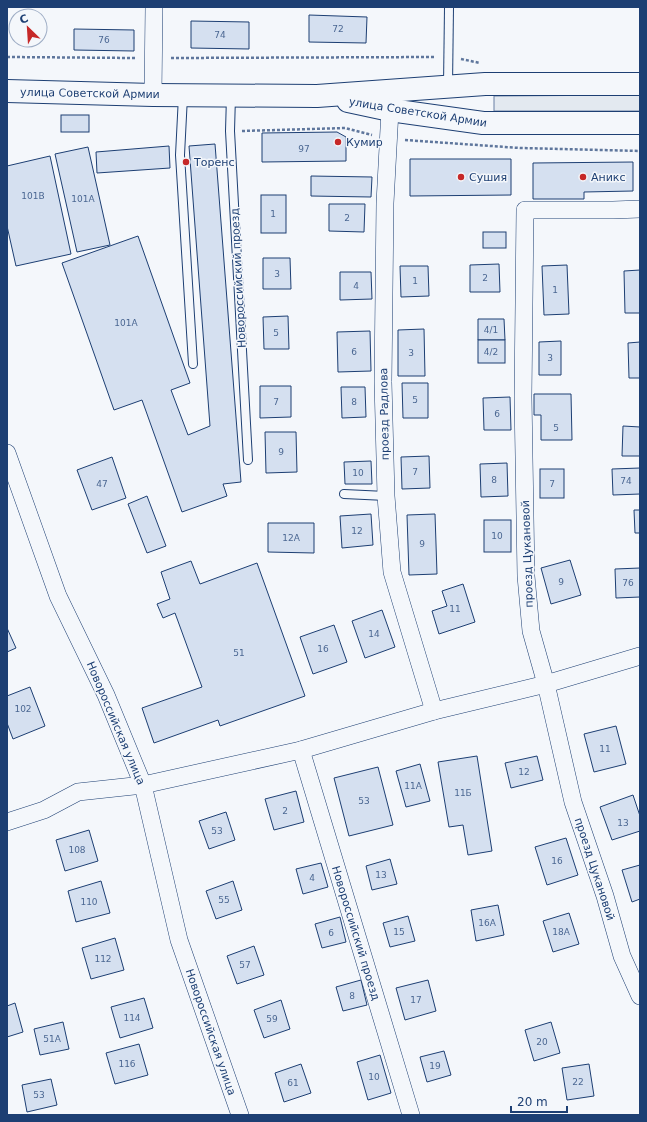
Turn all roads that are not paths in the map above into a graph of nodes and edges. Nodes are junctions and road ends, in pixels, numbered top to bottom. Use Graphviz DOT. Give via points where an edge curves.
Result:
graph roads {
  1 [pos="154,7"];
  2 [pos="449,7"];
  3 [pos="640,84"];
  4 [pos="448,87"];
  5 [pos="7,91"];
  6 [pos="154,95"];
  7 [pos="183,95"];
  8 [pos="231,95"];
  9 [pos="317,96"];
  10 [pos="390,110"];
  11 [pos="640,123"];
  12 [pos="640,209"];
  13 [pos="193,364"];
  14 [pos="7,453"];
  15 [pos="248,460"];
  16 [pos="344,494"];
  17 [pos="386,496"];
  18 [pos="640,656"];
  19 [pos="546,684"];
  20 [pos="434,711"];
  21 [pos="301,750"];
  22 [pos="143,785"];
  23 [pos="7,822"];
  24 [pos="640,996"];
  25 [pos="240,1115"];
  26 [pos="411,1115"];
  1 -- 6 [label="street"];
  2 -- 4 [label="lane"];
  3 -- 4 [label="street, улица Советской Армии" via="485,84"];
  4 -- 9 [label="street, улица Советской Армии"];
  5 -- 6 [label="street, улица Советской Армии"];
  6 -- 7 [label="street, улица Советской Армии"];
  7 -- 8 [label="street, улица Советской Армии"];
  7 -- 13 [label="lane" via="180,155"];
  8 -- 9 [label="street, улица Советской Армии"];
  8 -- 15 [label="lane, Новороссийский проезд" via="230,131"];
  9 -- 10 [label="street, улица Советской Армии"];
  10 -- 11 [label="street, улица Советской Армии" via="483,123"];
  10 -- 17 [label="street, проезд Радлова" via="385,203 383,382"];
  12 -- 19 [label="street, проезд Цукановой" via="525,210 523,397 526,576 531,631"];
  14 -- 22 [label="street, Новороссийская улица" via="58,596 106,695"];
  16 -- 17 [label="lane"];
  17 -- 20 [label="street, проезд Радлова" via="392,572"];
  18 -- 19 [label="street"];
  19 -- 20 [label="street"];
  19 -- 24 [label="street, проезд Цукановой" via="573,802 622,956"];
  20 -- 21 [label="street"];
  21 -- 22 [label="street"];
  21 -- 26 [label="street, Новороссийский проезд"];
  22 -- 23 [label="street" via="78,792 44,810"];
  22 -- 25 [label="street, Новороссийская улица" via="179,940"];
}
